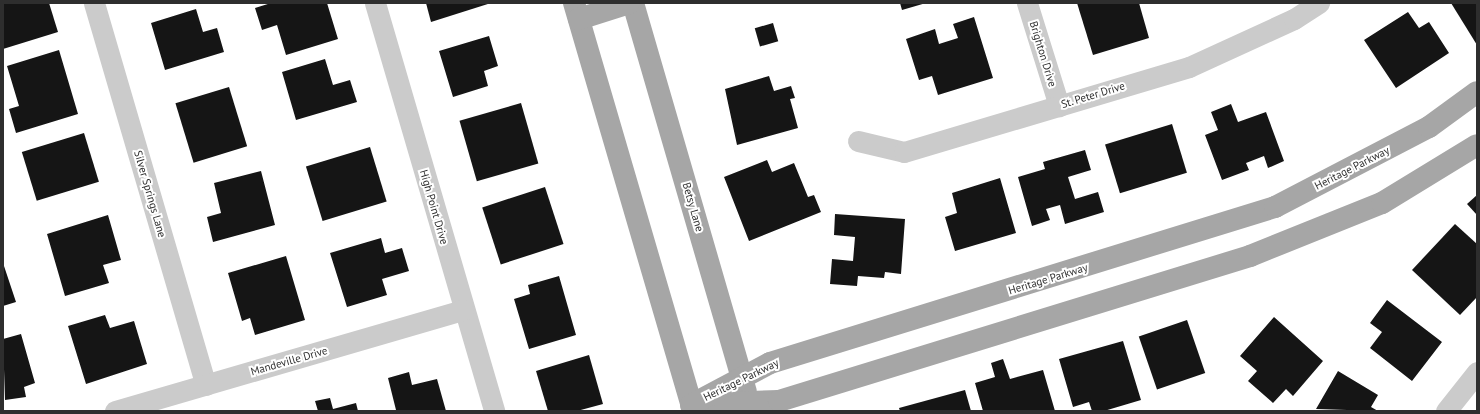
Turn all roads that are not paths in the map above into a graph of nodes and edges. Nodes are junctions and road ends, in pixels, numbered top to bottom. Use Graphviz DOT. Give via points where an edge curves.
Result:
graph roads {
  1 [pos="94,3"];
  2 [pos="375,3"];
  3 [pos="629,3"];
  4 [pos="633,3"];
  5 [pos="1027,3"];
  6 [pos="1319,3"];
  7 [pos="577,11"];
  8 [pos="1477,92"];
  9 [pos="1059,106"];
  10 [pos="858,141"];
  11 [pos="1477,146"];
  12 [pos="464,310"];
  13 [pos="1477,372"];
  14 [pos="742,377"];
  15 [pos="206,385"];
  16 [pos="751,406"];
  17 [pos="692,408"];
  18 [pos="115,411"];
  19 [pos="494,411"];
  20 [pos="1446,411"];
  1 -- 15 [label="street, Silver Springs Lane"];
  2 -- 12 [label="street, High Point Drive"];
  3 -- 7 [label="main road"];
  4 -- 14 [label="main road, Betsy Lane"];
  5 -- 9 [label="street, Brighton Drive"];
  6 -- 9 [label="street, St. Peter Drive" via="1294,18 1188,67"];
  7 -- 17 [label="main road"];
  8 -- 14 [label="main road, Heritage Parkway" via="1430,127 1275,207 770,363"];
  9 -- 10 [label="street, St. Peter Drive" via="904,152"];
  11 -- 16 [label="main road, Heritage Parkway" via="1382,203 1250,256 779,401"];
  12 -- 15 [label="street, Mandeville Drive"];
  12 -- 19 [label="street, High Point Drive"];
  13 -- 20 [label="street"];
  14 -- 16 [label="main road, Betsy Lane"];
  14 -- 17 [label="main road, Heritage Parkway"];
  15 -- 18 [label="street, Mandeville Drive"];
  16 -- 17 [label="main road, Heritage Parkway"];
}
